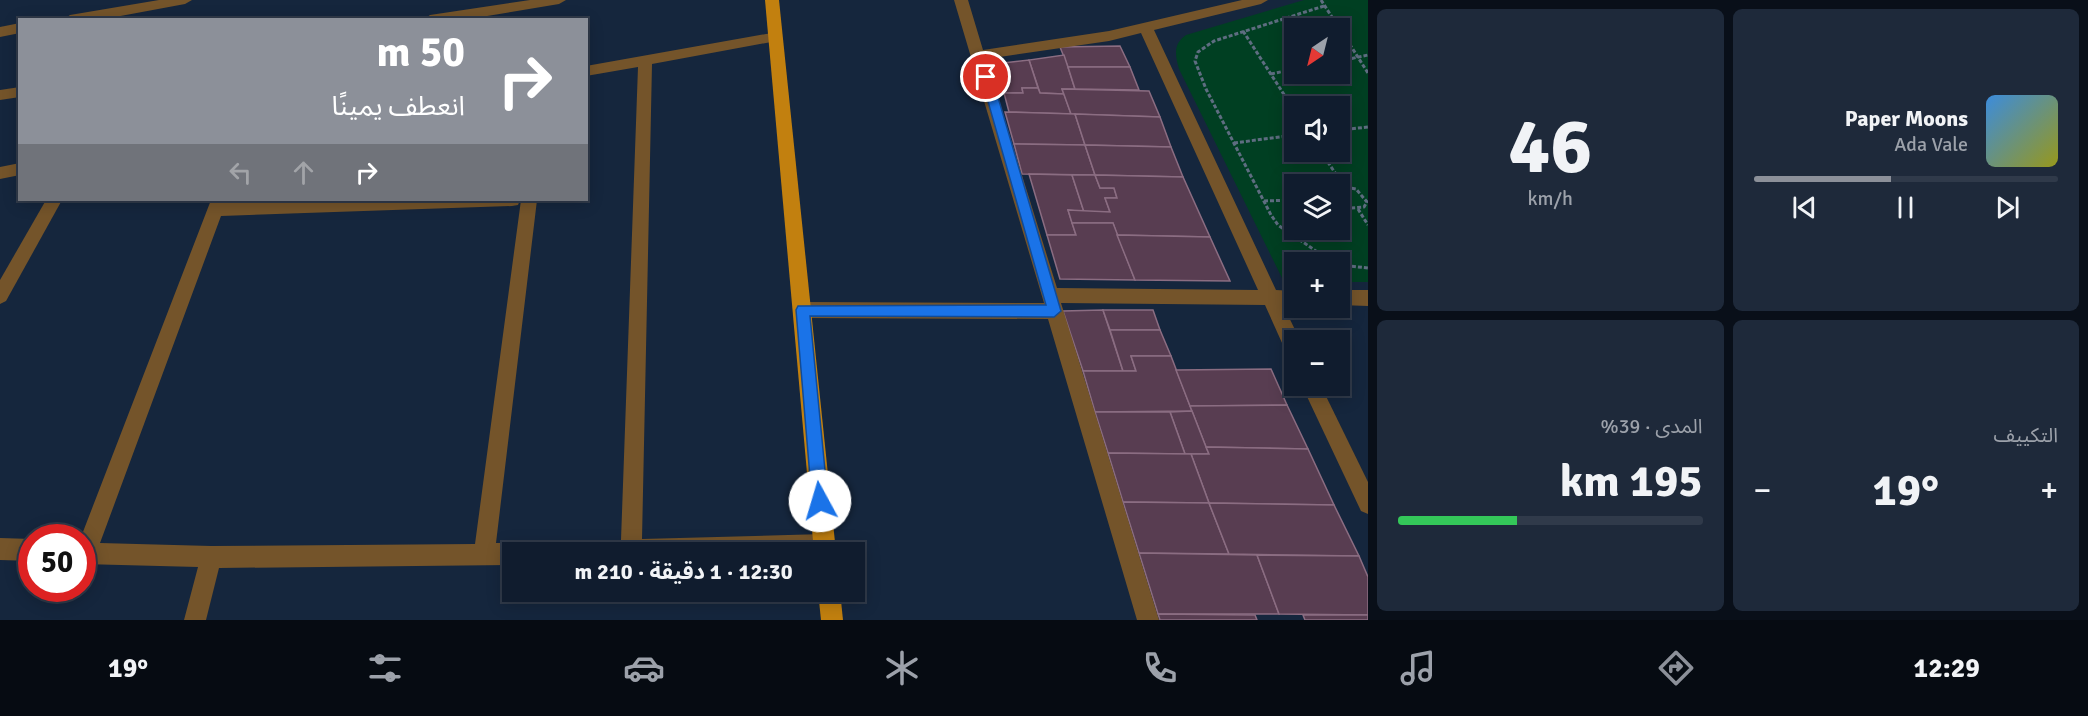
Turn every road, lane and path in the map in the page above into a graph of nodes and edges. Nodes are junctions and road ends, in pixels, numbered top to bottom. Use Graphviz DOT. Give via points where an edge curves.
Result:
graph roads {
  1 [pos="185,0"];
  2 [pos="559,0"];
  3 [pos="772,0"];
  4 [pos="961,0"];
  5 [pos="1261,0"];
  6 [pos="1321,0"];
  7 [pos="1324,6"];
  8 [pos="464,11"];
  9 [pos="82,18"];
  10 [pos="438,18"];
  11 [pos="1332,18"];
  12 [pos="18,28"];
  13 [pos="1146,29"];
  14 [pos="1243,31"];
  15 [pos="0,32"];
  16 [pos="777,37"];
  17 [pos="1350,45"];
  18 [pos="980,55"];
  19 [pos="1368,56"];
  20 [pos="1358,57"];
  21 [pos="1350,59"];
  22 [pos="645,61"];
  23 [pos="588,71"];
  24 [pos="1284,71"];
  25 [pos="1368,73"];
  26 [pos="1270,74"];
  27 [pos="18,92"];
  28 [pos="0,95"];
  29 [pos="1285,96"];
  30 [pos="1368,127"];
  31 [pos="1350,129"];
  32 [pos="1284,136"];
  33 [pos="1234,143"];
  34 [pos="18,170"];
  35 [pos="0,173"];
  36 [pos="1350,187"];
  37 [pos="1366,196"];
  38 [pos="1284,200"];
  39 [pos="53,201"];
  40 [pos="453,201"];
  41 [pos="529,201"];
  42 [pos="1264,201"];
  43 [pos="217,205"];
  44 [pos="1350,206"];
  45 [pos="1358,209"];
  46 [pos="1368,225"];
  47 [pos="1311,252"];
  48 [pos="1350,266"];
  49 [pos="1368,268"];
  50 [pos="0,296"];
  51 [pos="1271,297"];
  52 [pos="1284,297"];
  53 [pos="1350,298"];
  54 [pos="1368,298"];
  55 [pos="1052,303"];
  56 [pos="803,310"];
  57 [pos="1286,330"];
  58 [pos="1317,396"];
  59 [pos="1367,499"];
  60 [pos="95,524"];
  61 [pos="631,542"];
  62 [pos="824,542"];
  63 [pos="0,549"];
  64 [pos="18,550"];
  65 [pos="96,553"];
  66 [pos="502,554"];
  67 [pos="484,555"];
  68 [pos="212,557"];
  69 [pos="830,602"];
  70 [pos="195,620"];
  71 [pos="832,620"];
  72 [pos="1148,620"];
  1 -- 9 [label="street"];
  2 -- 8 [label="street"];
  3 -- 16 [label="main road"];
  4 -- 18 [label="street"];
  5 -- 13 [label="street"];
  6 -- 7 [label="path"];
  7 -- 11 [label="path"];
  7 -- 14 [label="path"];
  8 -- 10 [label="street"];
  12 -- 15 [label="street"];
  13 -- 18 [label="street"];
  13 -- 51 [label="street"];
  14 -- 26 [label="path"];
  14 -- 33 [label="path" via="1205,46 1195,61"];
  16 -- 22 [label="street"];
  16 -- 56 [label="main road"];
  17 -- 20 [label="path"];
  18 -- 55 [label="street"];
  19 -- 20 [label="path"];
  20 -- 21 [label="path"];
  20 -- 25 [label="path"];
  22 -- 23 [label="street"];
  22 -- 61 [label="street"];
  24 -- 26 [label="path"];
  26 -- 29 [label="path"];
  27 -- 28 [label="street"];
  30 -- 31 [label="path"];
  32 -- 33 [label="path"];
  33 -- 42 [label="path"];
  34 -- 35 [label="street"];
  36 -- 37 [label="path"];
  37 -- 45 [label="path" via="1366,205"];
  38 -- 42 [label="path"];
  39 -- 50 [label="street"];
  40 -- 43 [label="street"];
  41 -- 67 [label="street"];
  42 -- 47 [label="path" via="1278,225"];
  43 -- 60 [label="street"];
  44 -- 45 [label="path"];
  45 -- 46 [label="path"];
  48 -- 49 [label="path"];
  51 -- 52 [label="street"];
  51 -- 55 [label="street"];
  51 -- 57 [label="street"];
  53 -- 54 [label="street"];
  55 -- 56 [label="street"];
  55 -- 72 [label="street"];
  56 -- 62 [label="main road"];
  58 -- 59 [label="street"];
  63 -- 64 [label="street"];
  65 -- 68 [label="street"];
  66 -- 67 [label="street"];
  67 -- 68 [label="street"];
  68 -- 70 [label="street"];
  69 -- 71 [label="main road"];
}
